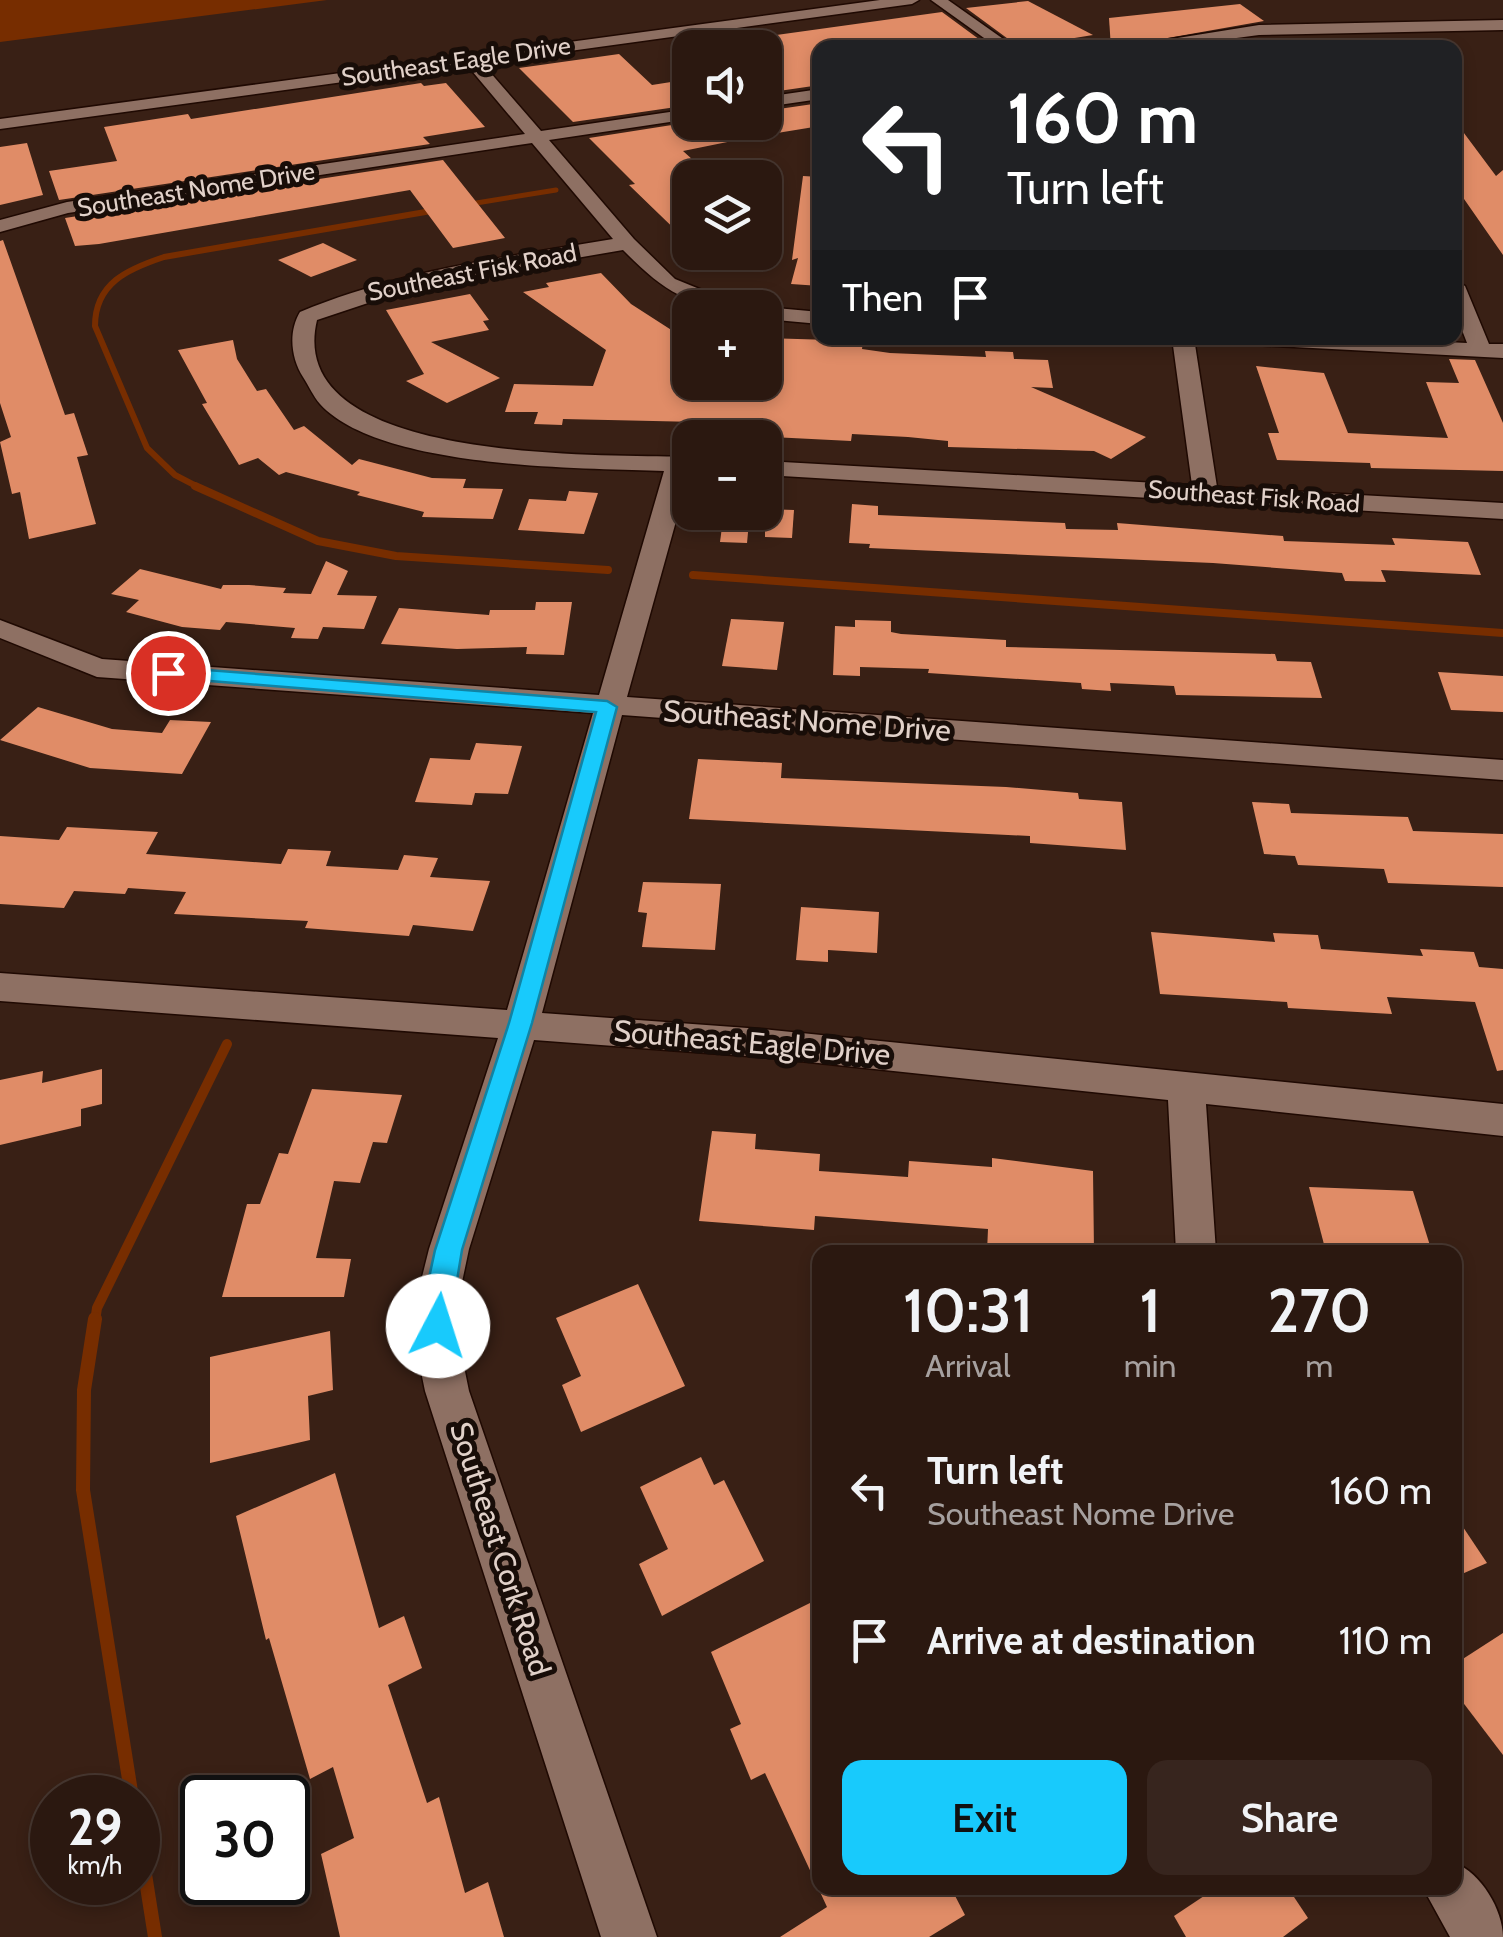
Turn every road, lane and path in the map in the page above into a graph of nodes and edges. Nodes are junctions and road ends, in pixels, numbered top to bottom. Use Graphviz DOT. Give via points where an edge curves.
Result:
graph roads {
  1 [pos="912,0"];
  2 [pos="938,0"];
  3 [pos="1503,25"];
  4 [pos="1332,28"];
  5 [pos="997,40"];
  6 [pos="1183,40"];
  7 [pos="1338,40"];
  8 [pos="470,59"];
  9 [pos="812,95"];
  10 [pos="782,100"];
  11 [pos="672,117"];
  12 [pos="0,124"];
  13 [pos="539,137"];
  14 [pos="0,226"];
  15 [pos="627,243"];
  16 [pos="687,290"];
  17 [pos="1462,298"];
  18 [pos="782,314"];
  19 [pos="812,317"];
  20 [pos="1185,345"];
  21 [pos="1385,345"];
  22 [pos="1492,350"];
  23 [pos="672,464"];
  24 [pos="782,469"];
  25 [pos="1206,492"];
  26 [pos="672,502"];
  27 [pos="1503,512"];
  28 [pos="0,628"];
  29 [pos="607,707"];
  30 [pos="1503,770"];
  31 [pos="0,987"];
  32 [pos="521,1023"];
  33 [pos="1186,1085"];
  34 [pos="1503,1120"];
  35 [pos="1196,1245"];
  36 [pos="1455,1895"];
  37 [pos="629,1937"];
  38 [pos="1483,1937"];
  1 -- 8 [label="street, Southeast Eagle Drive"];
  2 -- 5 [label="street"];
  3 -- 4 [label="street"];
  4 -- 6 [label="street"];
  4 -- 7 [label="street"];
  8 -- 12 [label="street, Southeast Eagle Drive"];
  8 -- 13 [label="street"];
  9 -- 10 [label="street"];
  11 -- 13 [label="street, Southeast Nome Drive"];
  13 -- 14 [label="street, Southeast Nome Drive" via="68,208"];
  13 -- 15 [label="street"];
  15 -- 16 [label="street" via="668,283"];
  15 -- 23 [label="street, Southeast Fisk Road" via="352,296 308,316 300,336 314,385 366,426 478,456"];
  17 -- 22 [label="street"];
  18 -- 19 [label="street"];
  20 -- 25 [label="street"];
  21 -- 22 [label="street"];
  24 -- 25 [label="street, Southeast Fisk Road"];
  25 -- 27 [label="street, Southeast Fisk Road"];
  26 -- 29 [label="street, Southeast Cork Road"];
  28 -- 29 [label="street, Southeast Nome Drive" via="97,668"];
  29 -- 30 [label="street, Southeast Nome Drive"];
  29 -- 32 [label="street, Southeast Cork Road"];
  31 -- 32 [label="street, Southeast Eagle Drive"];
  32 -- 33 [label="street, Southeast Eagle Drive"];
  32 -- 37 [label="street, Southeast Cork Road" via="449,1250 437,1301 439,1352"];
  33 -- 34 [label="street, Southeast Eagle Drive"];
  33 -- 35 [label="street"];
  36 -- 38 [label="street"];
}
